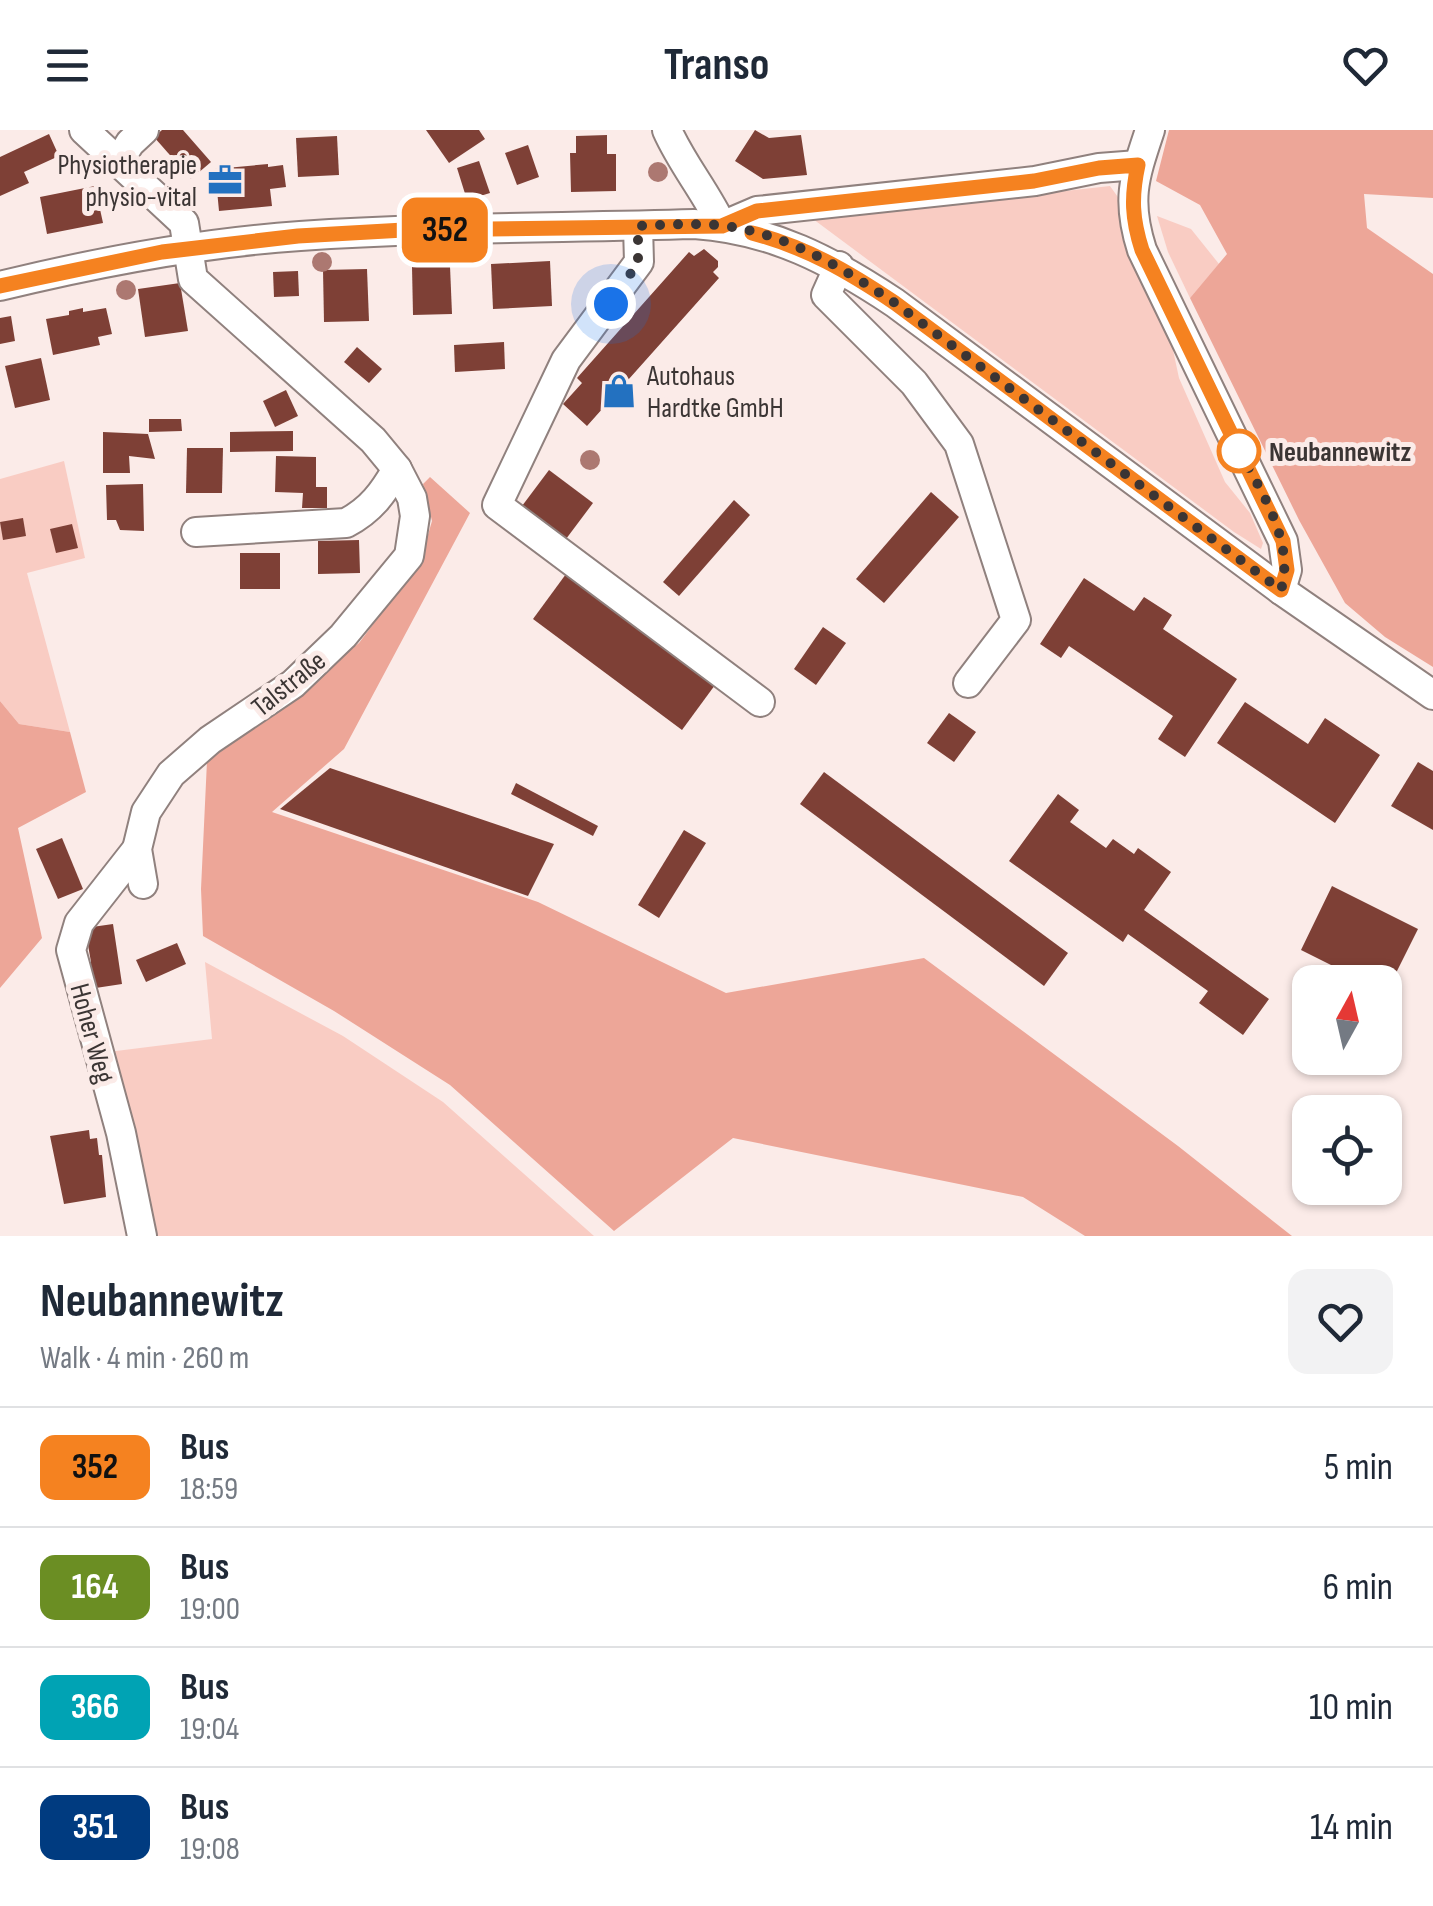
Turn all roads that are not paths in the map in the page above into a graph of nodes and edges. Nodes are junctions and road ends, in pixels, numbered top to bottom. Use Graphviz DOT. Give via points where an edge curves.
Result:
graph roads {
  1 [pos="84,130"];
  2 [pos="667,130"];
  3 [pos="1150,130"];
  4 [pos="136,144"];
  5 [pos="1138,165"];
  6 [pos="638,226"];
  7 [pos="722,226"];
  8 [pos="186,236"];
  9 [pos="839,266"];
  10 [pos="0,286"];
  11 [pos="397,469"];
  12 [pos="196,532"];
  13 [pos="1281,590"];
  14 [pos="968,683"];
  15 [pos="1433,694"];
  16 [pos="760,702"];
  17 [pos="137,849"];
  18 [pos="143,884"];
  19 [pos="142,1236"];
  1 -- 4 [label="street"];
  2 -- 7 [label="street"];
  3 -- 5 [label="street"];
  4 -- 8 [label="street"];
  5 -- 7 [label="street" via="757,211"];
  5 -- 13 [label="street" via="1132,219 1142,250 1283,541 1287,570"];
  6 -- 7 [label="street"];
  6 -- 8 [label="street"];
  6 -- 16 [label="street" via="638,262 566,360 497,505"];
  7 -- 9 [label="street" via="782,241"];
  8 -- 10 [label="street"];
  8 -- 11 [label="street, Talstraße" via="192,278"];
  9 -- 13 [label="street"];
  9 -- 14 [label="street" via="826,295 914,383 959,444 1016,620"];
  11 -- 12 [label="street" via="382,495 346,523"];
  11 -- 17 [label="street, Talstraße" via="415,512 409,556 293,684 170,774 146,812"];
  13 -- 15 [label="street"];
  17 -- 18 [label="street, Talstraße"];
  17 -- 19 [label="street, Hoher Weg" via="79,923 71,950"];
}
